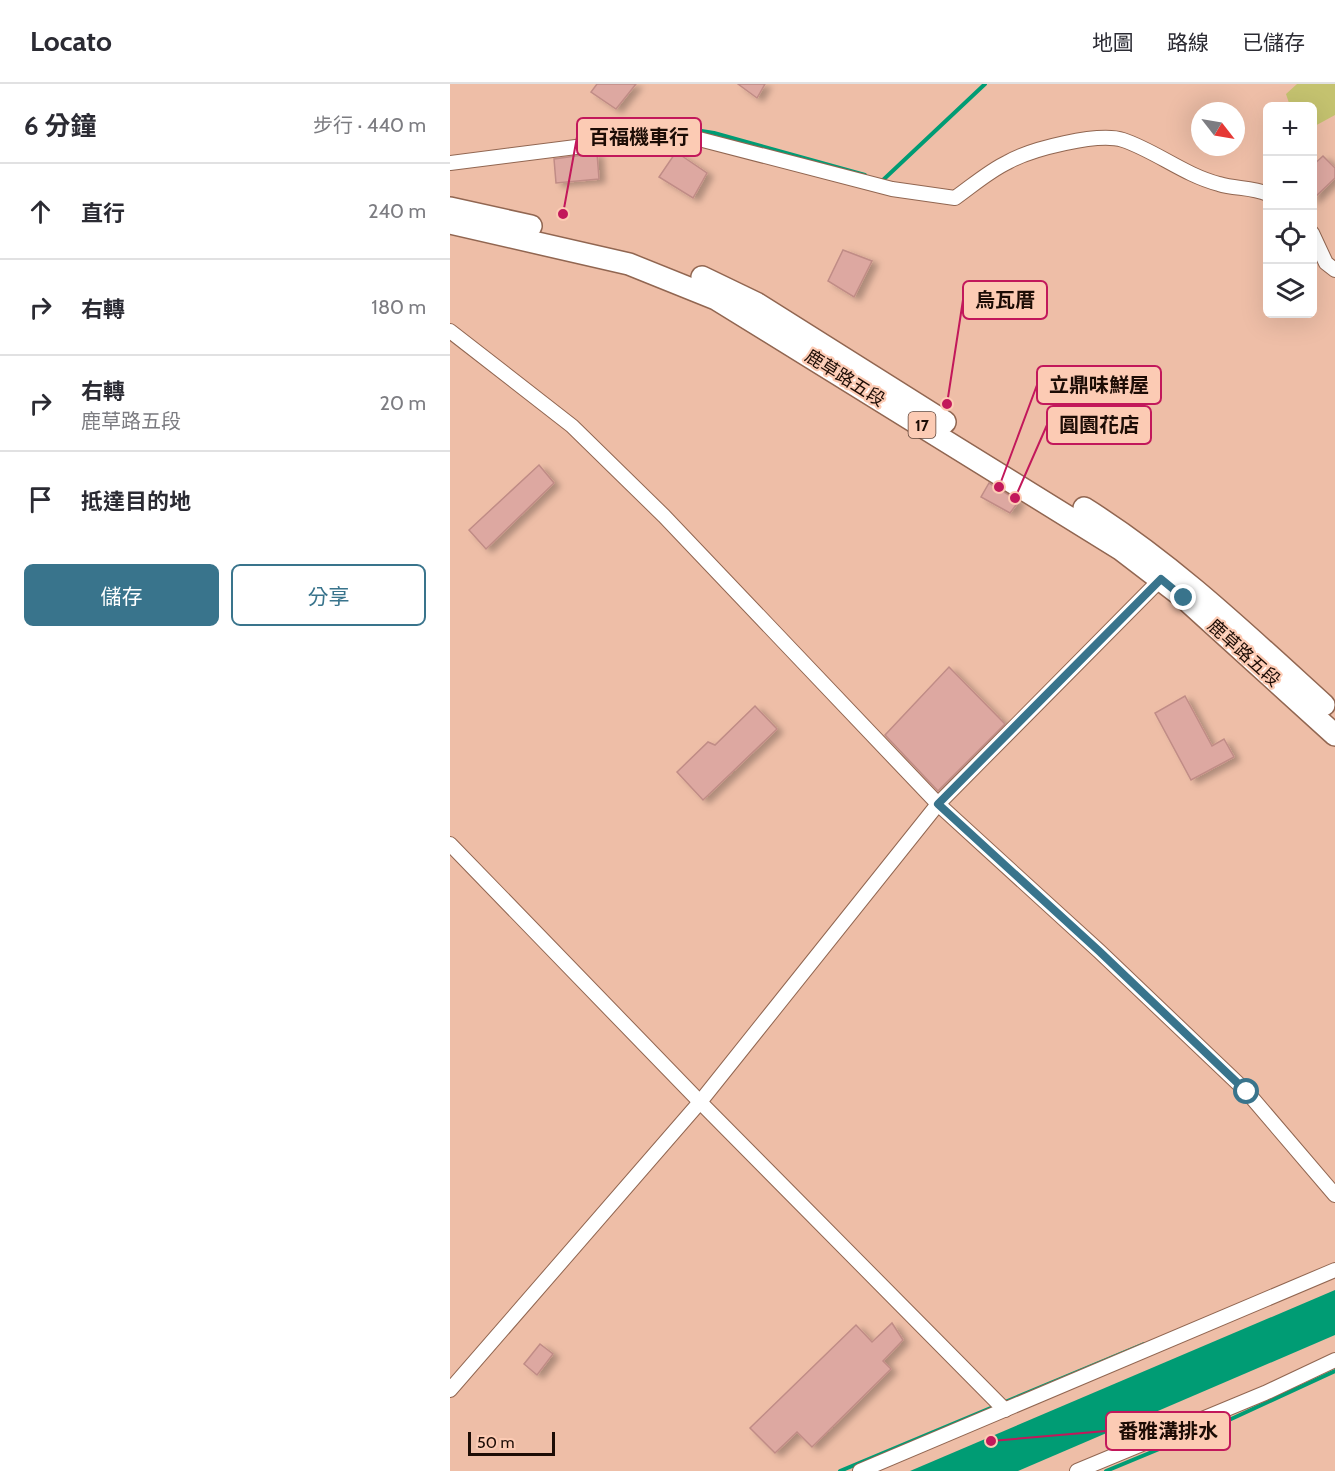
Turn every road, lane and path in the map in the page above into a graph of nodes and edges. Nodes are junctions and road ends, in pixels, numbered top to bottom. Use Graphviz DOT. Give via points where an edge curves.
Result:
graph roads {
  1 [pos="450,163"];
  2 [pos="1263,192"];
  3 [pos="450,207"];
  4 [pos="450,223"];
  5 [pos="1317,244"];
  6 [pos="1335,270"];
  7 [pos="450,331"];
  8 [pos="1161,579"];
  9 [pos="1335,716"];
  10 [pos="1335,735"];
  11 [pos="938,804"];
  12 [pos="450,844"];
  13 [pos="700,1102"];
  14 [pos="1335,1195"];
  15 [pos="1335,1270"];
  16 [pos="1335,1360"];
  17 [pos="450,1390"];
  18 [pos="1005,1410"];
  19 [pos="860,1471"];
  20 [pos="1077,1471"];
  1 -- 2 [label="street" via="610,142 695,138 892,189 955,198 1007,162 1035,150 1086,140 1122,140 1220,184"];
  3 -- 9 [label="main road, 鹿草路五段 / 17" via="660,259 756,303 1144,548"];
  4 -- 8 [label="main road, 鹿草路五段 / 17" via="619,261 716,298 1061,510"];
  5 -- 6 [label="street" via="1326,263"];
  7 -- 11 [label="street" via="580,434 664,516"];
  8 -- 10 [label="main road, 鹿草路五段 / 17"];
  8 -- 11 [label="street"];
  11 -- 13 [label="street"];
  11 -- 14 [label="street" via="1247,1092"];
  12 -- 13 [label="street"];
  13 -- 17 [label="street"];
  13 -- 18 [label="street"];
  15 -- 18 [label="street"];
  16 -- 20 [label="street"];
  18 -- 19 [label="street"];
}
